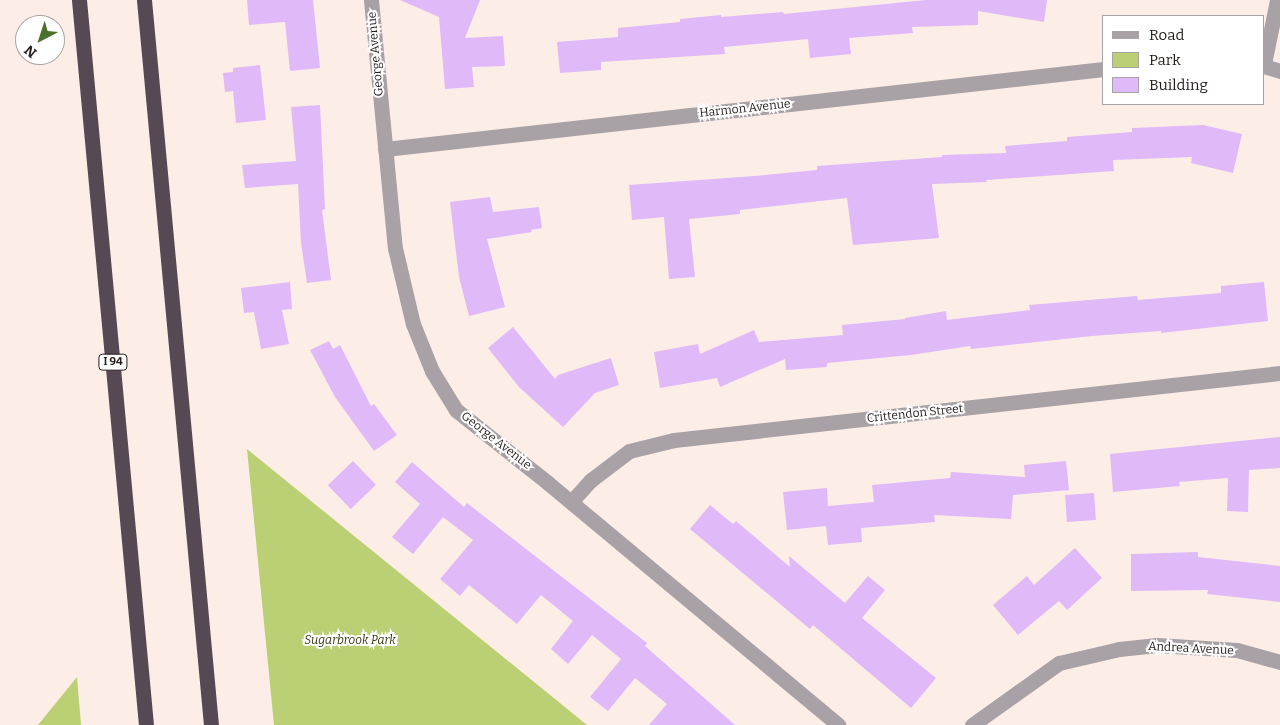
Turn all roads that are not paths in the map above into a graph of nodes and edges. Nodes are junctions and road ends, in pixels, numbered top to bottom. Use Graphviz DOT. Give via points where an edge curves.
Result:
graph roads {
  1 [pos="79,0"];
  2 [pos="144,0"];
  3 [pos="371,0"];
  4 [pos="1277,0"];
  5 [pos="1265,60"];
  6 [pos="1265,65"];
  7 [pos="1102,69"];
  8 [pos="1280,70"];
  9 [pos="385,149"];
  10 [pos="1280,373"];
  11 [pos="571,502"];
  12 [pos="1280,662"];
  13 [pos="146,725"];
  14 [pos="211,725"];
  15 [pos="838,725"];
  16 [pos="972,725"];
  1 -- 13 [label="highway, I 94"];
  2 -- 14 [label="highway"];
  3 -- 9 [label="street, George Avenue"];
  4 -- 5 [label="street"];
  6 -- 8 [label="street"];
  7 -- 9 [label="street, Harmon Avenue"];
  9 -- 11 [label="street, George Avenue" via="395,248 413,324 432,371 456,410"];
  10 -- 11 [label="street, Crittendon Street" via="674,440 629,451 591,480"];
  11 -- 15 [label="street, George Avenue"];
  12 -- 16 [label="street, Andrea Avenue" via="1237,650 1157,645 1119,649 1059,663"];
}
